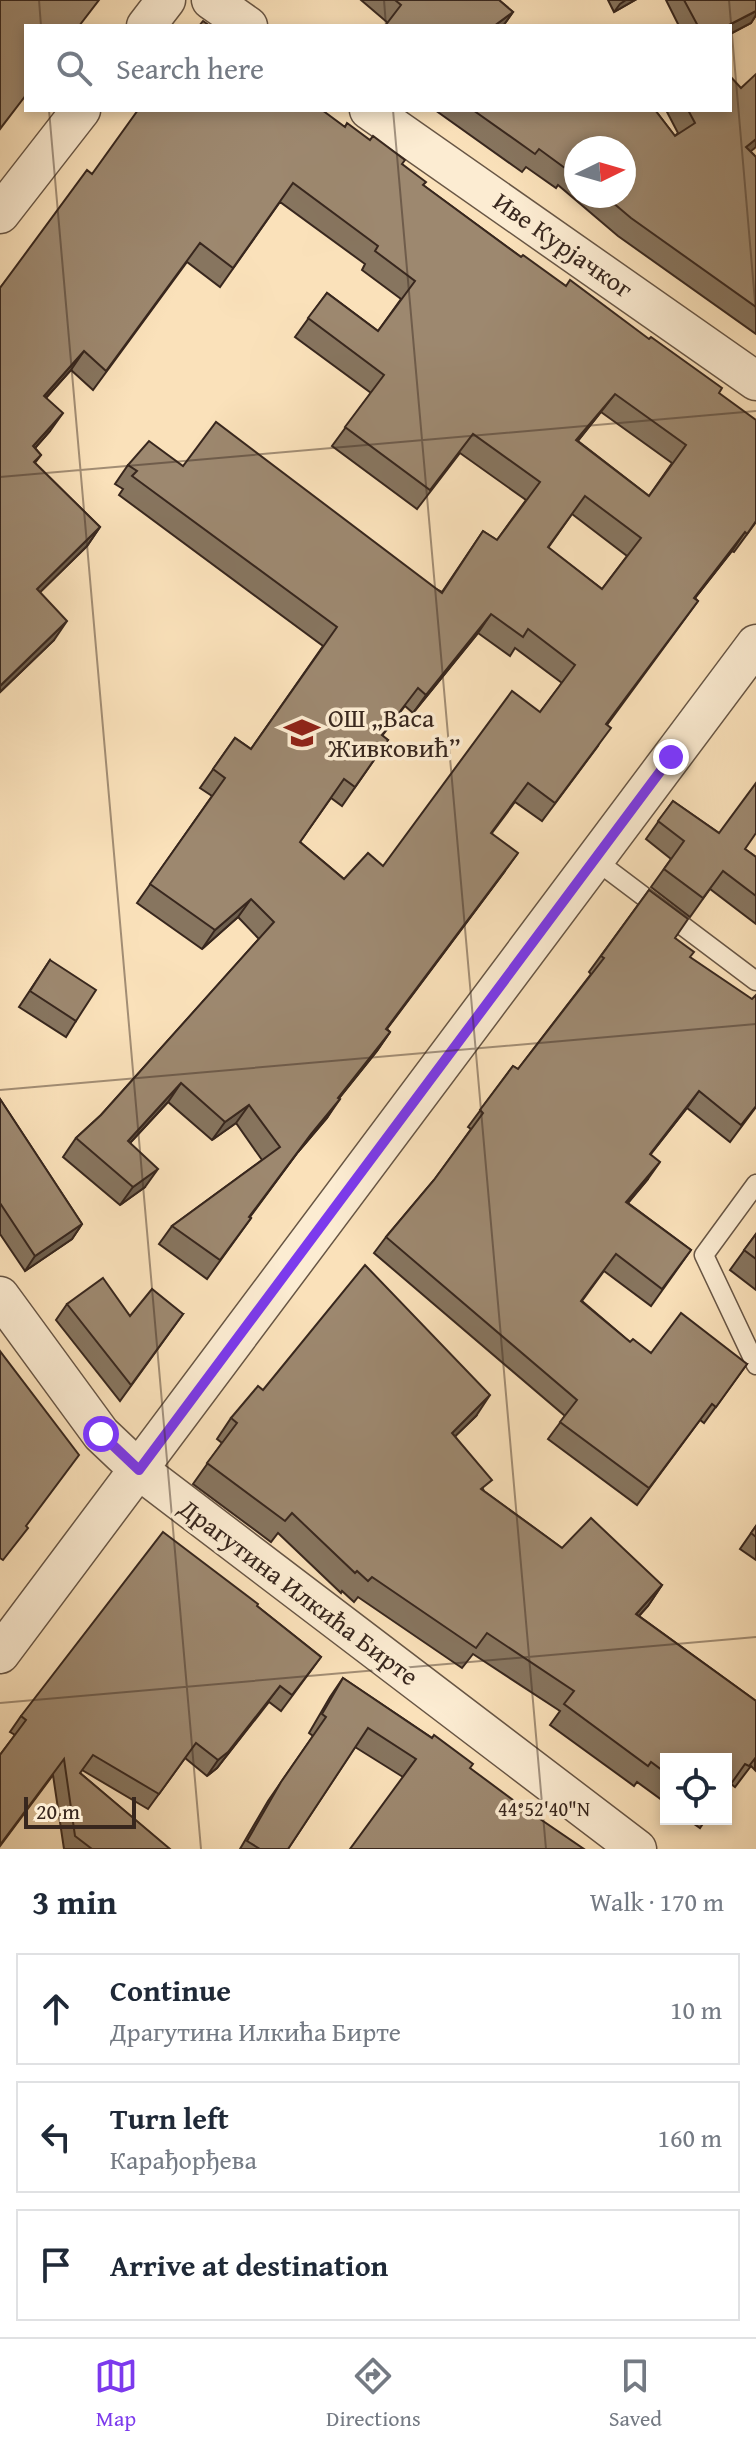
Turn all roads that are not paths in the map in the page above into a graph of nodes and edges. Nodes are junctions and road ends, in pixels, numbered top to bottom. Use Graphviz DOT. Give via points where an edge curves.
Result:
graph roads {
  1 [pos="166,0"];
  2 [pos="211,0"];
  3 [pos="148,24"];
  4 [pos="245,24"];
  5 [pos="79,112"];
  6 [pos="372,112"];
  7 [pos="0,214"];
  8 [pos="756,381"];
  9 [pos="756,644"];
  10 [pos="594,859"];
  11 [pos="756,981"];
  12 [pos="756,1184"];
  13 [pos="0,1296"];
  14 [pos="756,1365"];
  15 [pos="139,1470"];
  16 [pos="0,1654"];
  17 [pos="637,1849"];
  1 -- 3 [label="street"];
  2 -- 4 [label="street"];
  5 -- 7 [label="street"];
  6 -- 8 [label="street, Иве Курјачког"];
  9 -- 10 [label="street"];
  10 -- 11 [label="lane"];
  10 -- 15 [label="street"];
  12 -- 14 [label="lane" via="704,1255"];
  13 -- 15 [label="street, Драгутина Илкића Бирте" via="101,1434"];
  15 -- 16 [label="street"];
  15 -- 17 [label="street, Драгутина Илкића Бирте"];
}
